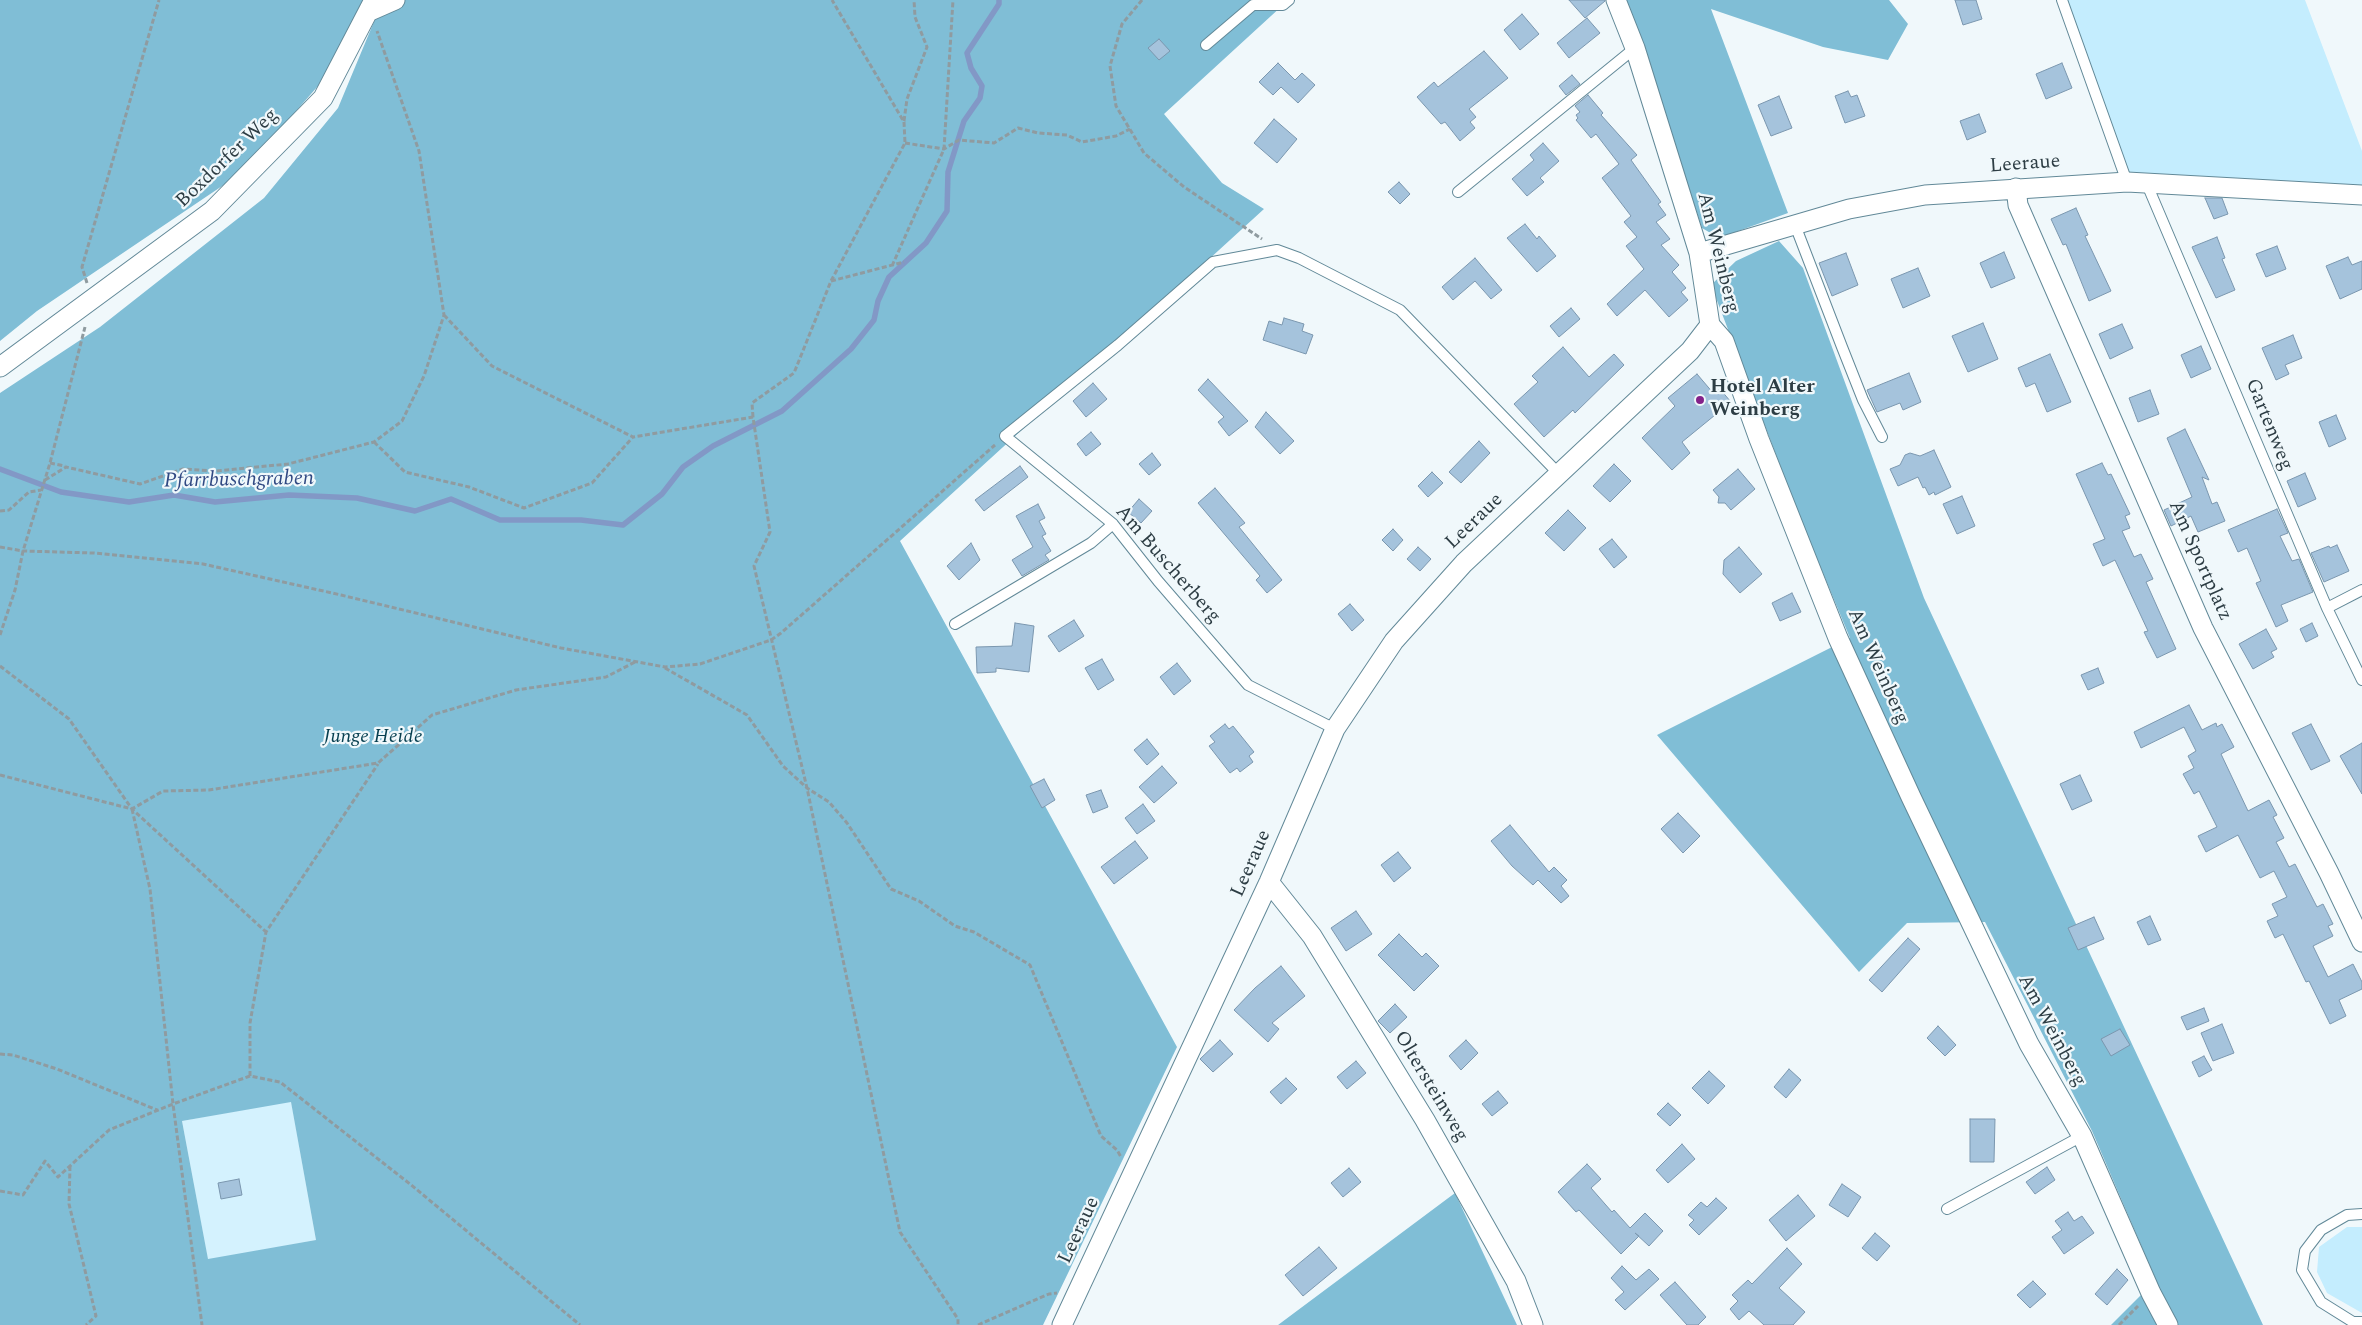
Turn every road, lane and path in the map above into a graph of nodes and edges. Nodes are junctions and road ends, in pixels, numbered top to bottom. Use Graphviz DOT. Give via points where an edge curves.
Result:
graph roads {
  1 [pos="159,0"];
  2 [pos="395,0"];
  3 [pos="832,0"];
  4 [pos="914,0"];
  5 [pos="953,0"];
  6 [pos="1142,0"];
  7 [pos="1288,0"];
  8 [pos="1616,0"];
  9 [pos="2062,0"];
  10 [pos="372,5"];
  11 [pos="1206,45"];
  12 [pos="1635,48"];
  13 [pos="904,122"];
  14 [pos="1130,129"];
  15 [pos="905,142"];
  16 [pos="944,149"];
  17 [pos="2127,182"];
  18 [pos="2146,182"];
  19 [pos="2016,188"];
  20 [pos="1458,192"];
  21 [pos="2362,195"];
  22 [pos="1795,225"];
  23 [pos="1277,250"];
  24 [pos="1699,253"];
  25 [pos="904,262"];
  26 [pos="892,266"];
  27 [pos="831,282"];
  28 [pos="93,300"];
  29 [pos="444,316"];
  30 [pos="1710,325"];
  31 [pos="0,367"];
  32 [pos="753,417"];
  33 [pos="1005,436"];
  34 [pos="633,437"];
  35 [pos="1882,437"];
  36 [pos="374,442"];
  37 [pos="50,463"];
  38 [pos="66,466"];
  39 [pos="1558,473"];
  40 [pos="44,480"];
  41 [pos="41,490"];
  42 [pos="0,511"];
  43 [pos="1113,524"];
  44 [pos="0,547"];
  45 [pos="23,551"];
  46 [pos="2362,590"];
  47 [pos="2327,608"];
  48 [pos="955,624"];
  49 [pos="0,634"];
  50 [pos="771,640"];
  51 [pos="636,662"];
  52 [pos="0,666"];
  53 [pos="665,667"];
  54 [pos="2362,680"];
  55 [pos="1335,728"];
  56 [pos="378,763"];
  57 [pos="0,775"];
  58 [pos="807,788"];
  59 [pos="132,809"];
  60 [pos="1270,882"];
  61 [pos="266,932"];
  62 [pos="2362,942"];
  63 [pos="0,1054"];
  64 [pos="250,1076"];
  65 [pos="172,1104"];
  66 [pos="158,1110"];
  67 [pos="2082,1136"];
  68 [pos="70,1166"];
  69 [pos="1130,1177"];
  70 [pos="0,1191"];
  71 [pos="1947,1209"];
  72 [pos="2362,1214"];
  73 [pos="1078,1290"];
  74 [pos="2151,1293"];
  75 [pos="2362,1322"];
  76 [pos="86,1325"];
  77 [pos="202,1325"];
  78 [pos="580,1325"];
  79 [pos="958,1325"];
  80 [pos="980,1325"];
  81 [pos="1062,1325"];
  82 [pos="1533,1325"];
  83 [pos="2119,1325"];
  84 [pos="2168,1325"];
  1 -- 28 [label="path" via="82,267"];
  2 -- 10 [label="street"];
  3 -- 13 [label="path"];
  4 -- 13 [label="path" via="915,17 927,47 907,99"];
  5 -- 16 [label="path"];
  6 -- 14 [label="path" via="1122,24 1110,66 1116,106"];
  7 -- 11 [label="lane" via="1283,5 1252,5"];
  8 -- 12 [label="street, Am Weinberg"];
  9 -- 17 [label="lane"];
  10 -- 28 [label="street, Boxdorfer Weg" via="323,98 212,211"];
  10 -- 29 [label="path" via="419,151"];
  12 -- 20 [label="lane"];
  12 -- 24 [label="street, Am Weinberg"];
  13 -- 15 [label="path"];
  14 -- 16 [label="path" via="1116,136 1082,142 1067,135 1018,128 994,143 959,140"];
  14 -- 23 [label="path" via="1144,153 1184,187"];
  15 -- 16 [label="path"];
  15 -- 27 [label="path"];
  16 -- 26 [label="path"];
  17 -- 18 [label="street, Leeraue"];
  17 -- 19 [label="street, Leeraue"];
  18 -- 21 [label="street, Leeraue"];
  18 -- 47 [label="lane, Gartenweg"];
  19 -- 22 [label="street, Leeraue" via="1925,195 1849,209"];
  19 -- 62 [label="street, Am Sportplatz" via="2018,205 2203,628"];
  22 -- 24 [label="street, Leeraue"];
  22 -- 35 [label="lane" via="1863,400"];
  23 -- 33 [label="lane" via="1213,262"];
  23 -- 39 [label="lane" via="1400,310"];
  24 -- 30 [label="street, Am Weinberg"];
  25 -- 26 [label="path"];
  26 -- 27 [label="path"];
  27 -- 32 [label="path" via="794,373 752,403"];
  28 -- 31 [label="street, Boxdorfer Weg"];
  28 -- 37 [label="path"];
  29 -- 34 [label="path" via="492,366"];
  29 -- 36 [label="path" via="424,376 402,421"];
  30 -- 39 [label="street, Leeraue" via="1690,351"];
  30 -- 67 [label="street, Am Weinberg" via="1724,341 1838,638 2029,1044"];
  32 -- 34 [label="path"];
  32 -- 50 [label="path" via="770,532 754,566"];
  33 -- 43 [label="lane, Am Buscherberg"];
  33 -- 50 [label="path"];
  34 -- 36 [label="path" via="592,483 524,508 469,487 405,472"];
  36 -- 38 [label="path" via="288,464 216,471 183,469 140,484"];
  37 -- 38 [label="path"];
  37 -- 40 [label="path"];
  38 -- 40 [label="path"];
  39 -- 55 [label="street, Leeraue" via="1464,563 1394,641"];
  40 -- 41 [label="path"];
  41 -- 42 [label="path" via="29,492 9,510"];
  41 -- 45 [label="path"];
  43 -- 48 [label="lane" via="1091,543"];
  43 -- 55 [label="lane, Am Buscherberg" via="1248,685"];
  44 -- 45 [label="path"];
  45 -- 49 [label="path" via="15,590"];
  45 -- 51 [label="path" via="94,553 203,564 560,648"];
  46 -- 47 [label="lane"];
  47 -- 54 [label="lane, Gartenweg"];
  50 -- 53 [label="path" via="700,664"];
  50 -- 58 [label="path"];
  51 -- 53 [label="path"];
  51 -- 56 [label="path" via="606,677 516,690 432,715"];
  52 -- 59 [label="path" via="69,719"];
  53 -- 58 [label="path" via="747,715 783,766"];
  55 -- 60 [label="street, Leeraue"];
  56 -- 59 [label="path" via="209,790 163,791"];
  56 -- 61 [label="path"];
  57 -- 59 [label="path"];
  58 -- 69 [label="path" via="829,802 891,889 919,901 954,926 974,932 1030,964 1101,1136 1117,1150"];
  58 -- 79 [label="path" via="900,1232 958,1319"];
  59 -- 61 [label="path"];
  59 -- 65 [label="path" via="150,889"];
  60 -- 69 [label="street, Leeraue"];
  60 -- 82 [label="street, Oltersteinweg" via="1312,936 1425,1120 1516,1280"];
  61 -- 64 [label="path" via="250,1023"];
  63 -- 66 [label="path" via="57,1069"];
  64 -- 65 [label="path"];
  64 -- 78 [label="path" via="280,1082 410,1184"];
  65 -- 66 [label="path"];
  65 -- 77 [label="path"];
  66 -- 68 [label="path" via="109,1130"];
  67 -- 71 [label="lane"];
  67 -- 74 [label="street, Am Weinberg"];
  68 -- 70 [label="path" via="58,1177 45,1161 23,1195"];
  68 -- 76 [label="path" via="69,1204 96,1316"];
  69 -- 73 [label="street, Leeraue"];
  72 -- 75 [label="lane" via="2347,1215 2321,1230 2305,1251 2302,1270 2320,1302 2352,1322"];
  73 -- 80 [label="path" via="1049,1294"];
  73 -- 81 [label="street, Leeraue"];
  74 -- 83 [label="path"];
  74 -- 84 [label="street, Am Weinberg"];
}
